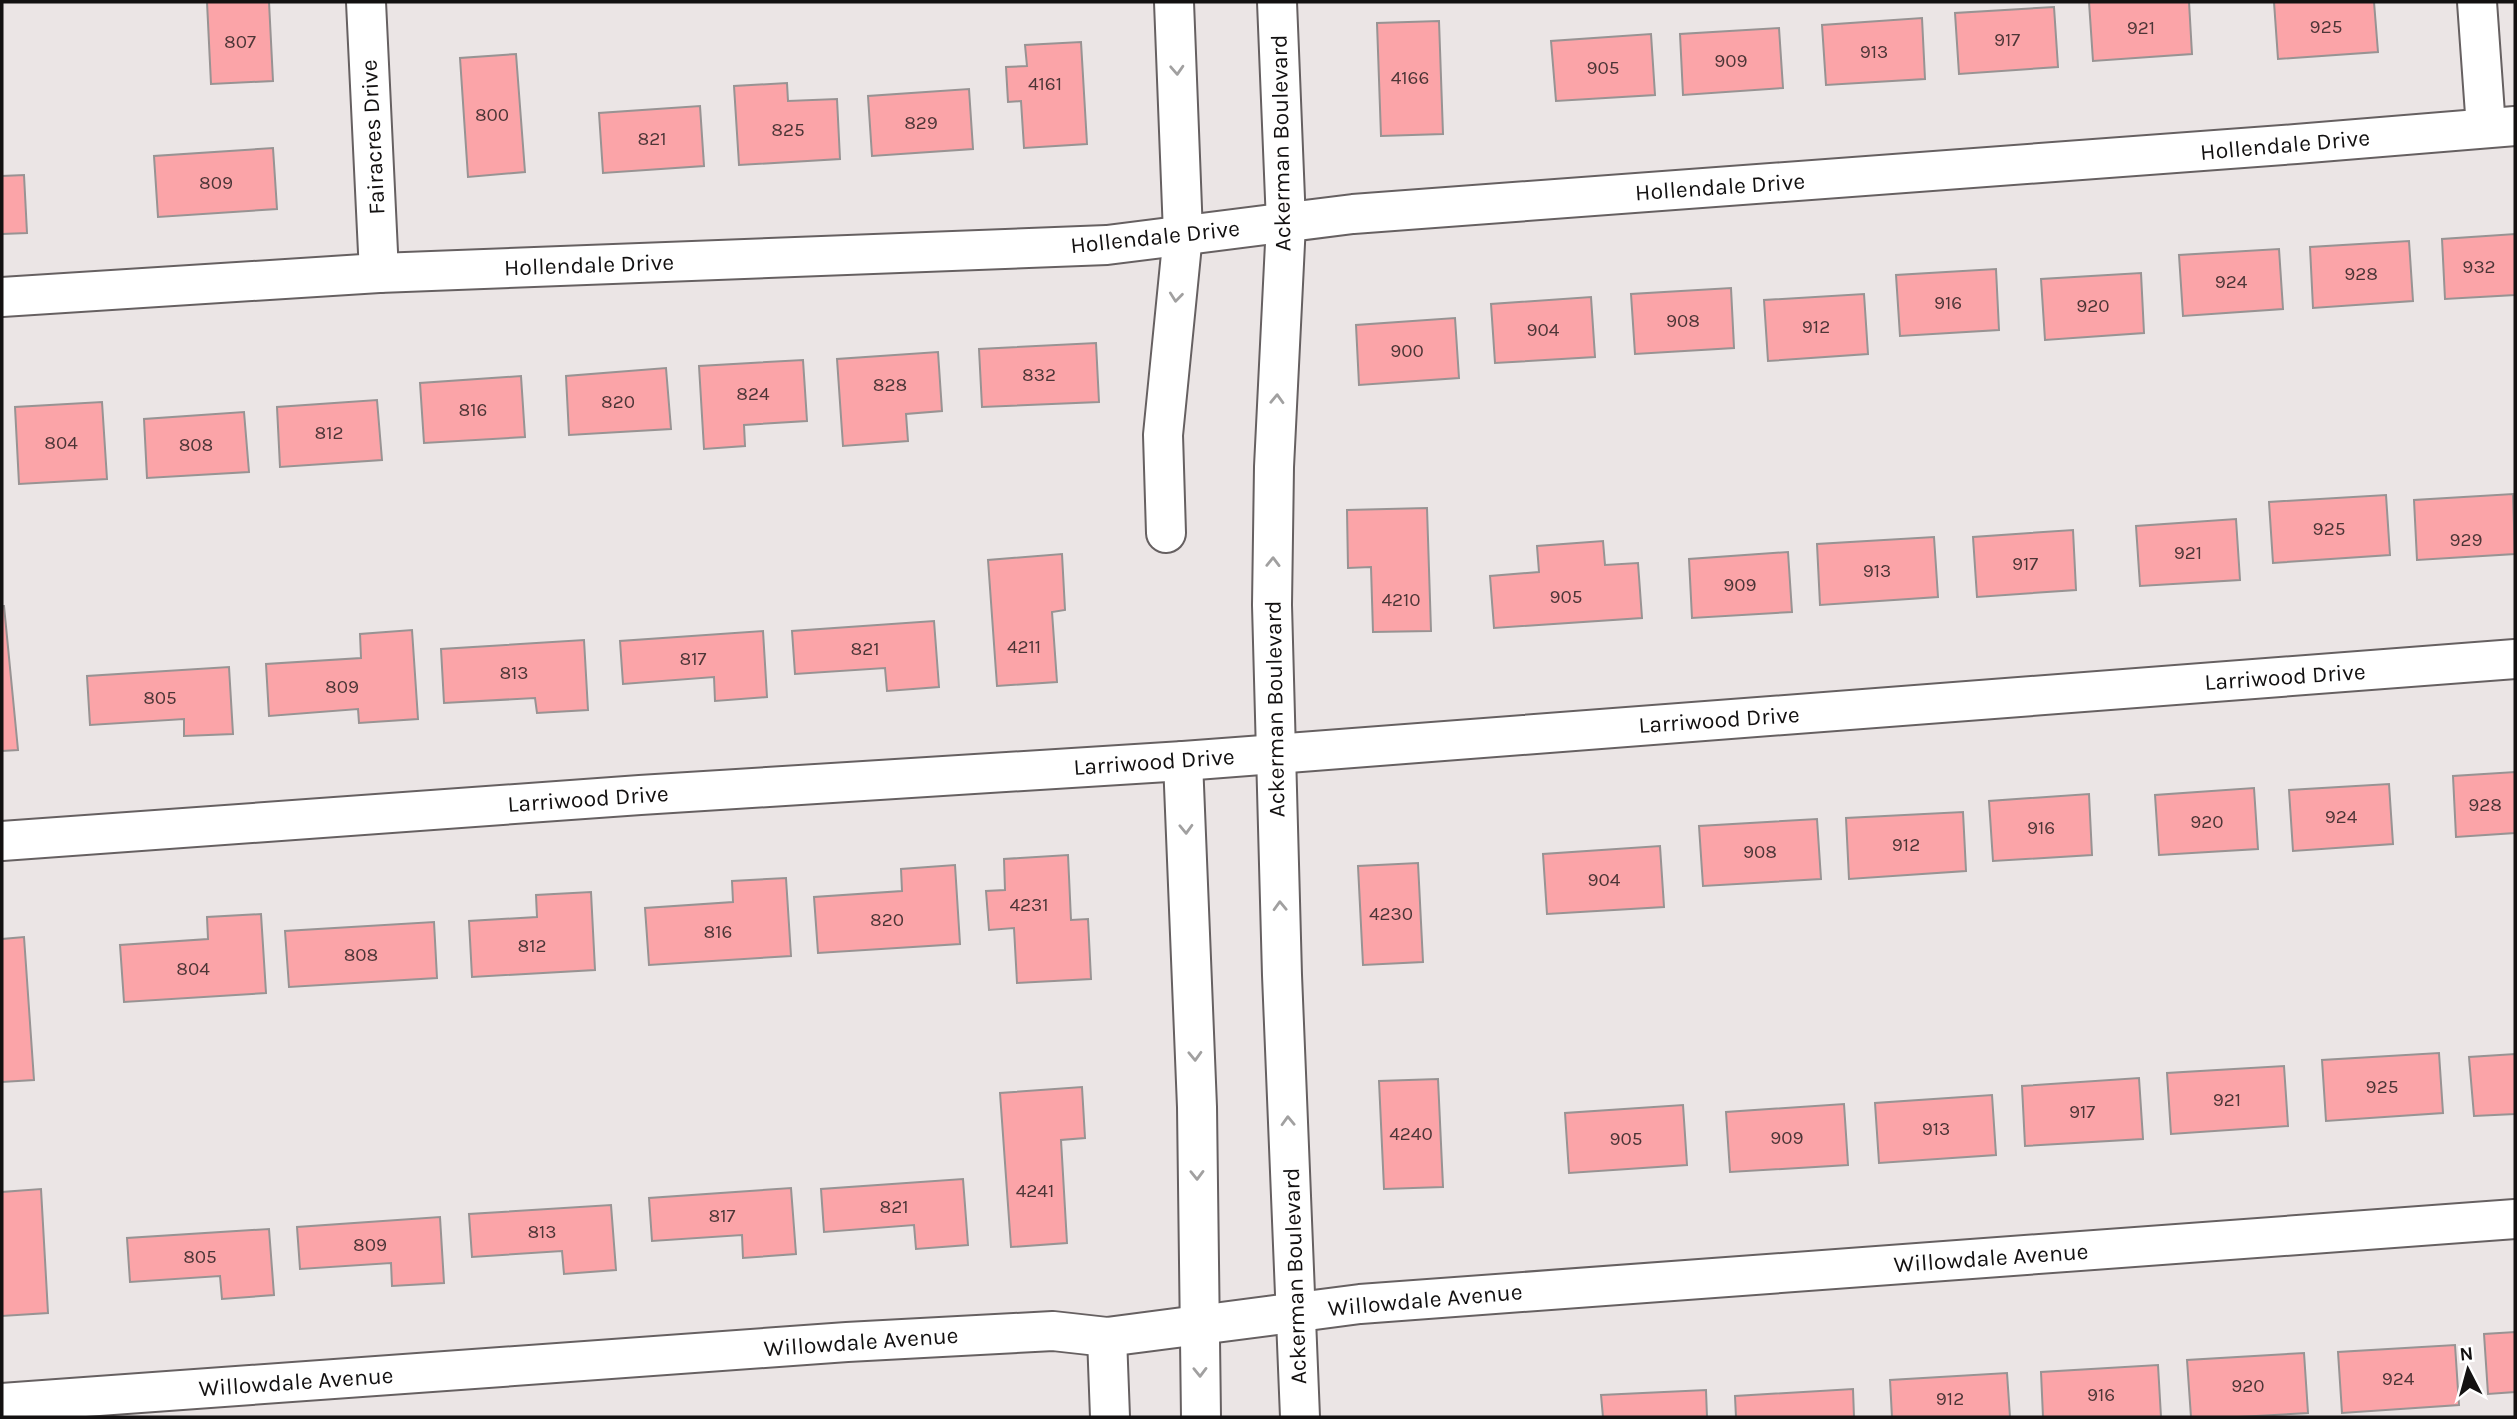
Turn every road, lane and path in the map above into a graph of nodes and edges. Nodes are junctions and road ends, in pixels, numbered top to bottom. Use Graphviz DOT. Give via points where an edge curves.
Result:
graph roads {
  1 [pos="366,2"];
  2 [pos="1174,2"];
  3 [pos="1276,2"];
  4 [pos="2477,2"];
  5 [pos="2501,127"];
  6 [pos="1286,223"];
  7 [pos="1183,234"];
  8 [pos="379,273"];
  9 [pos="2,297"];
  10 [pos="1166,533"];
  11 [pos="2515,659"];
  12 [pos="1275,753"];
  13 [pos="1183,761"];
  14 [pos="2,841"];
  15 [pos="2515,1219"];
  16 [pos="1296,1311"];
  17 [pos="1199,1326"];
  18 [pos="1107,1337"];
  19 [pos="2,1403"];
  20 [pos="1110,1417"];
  21 [pos="1201,1417"];
  22 [pos="1300,1417"];
  1 -- 8 [label="street, Fairacres Drive"];
  2 -- 7 [label="street, one-way"];
  3 -- 6 [label="street, Ackerman Boulevard"];
  4 -- 5 [label="street"];
  5 -- 6 [label="street, Hollendale Drive" via="1353,214"];
  6 -- 7 [label="street, Hollendale Drive"];
  12 -- 6 [label="street, Ackerman Boulevard, one-way" via="1274,467"];
  7 -- 8 [label="street, Hollendale Drive" via="1107,245"];
  7 -- 10 [label="street, one-way" via="1163,435"];
  8 -- 9 [label="street, Hollendale Drive"];
  11 -- 12 [label="street, Larriwood Drive"];
  12 -- 13 [label="street, Larriwood Drive"];
  16 -- 12 [label="street, Ackerman Boulevard, one-way"];
  13 -- 14 [label="street, Larriwood Drive"];
  13 -- 17 [label="street, one-way" via="1197,1107"];
  15 -- 16 [label="street, Willowdale Avenue"];
  16 -- 17 [label="street, Willowdale Avenue"];
  16 -- 22 [label="street, Ackerman Boulevard"];
  17 -- 18 [label="street, Willowdale Avenue"];
  17 -- 21 [label="street, one-way"];
  18 -- 19 [label="street, Willowdale Avenue" via="1053,1331 847,1342"];
  18 -- 20 [label="street"];
}
